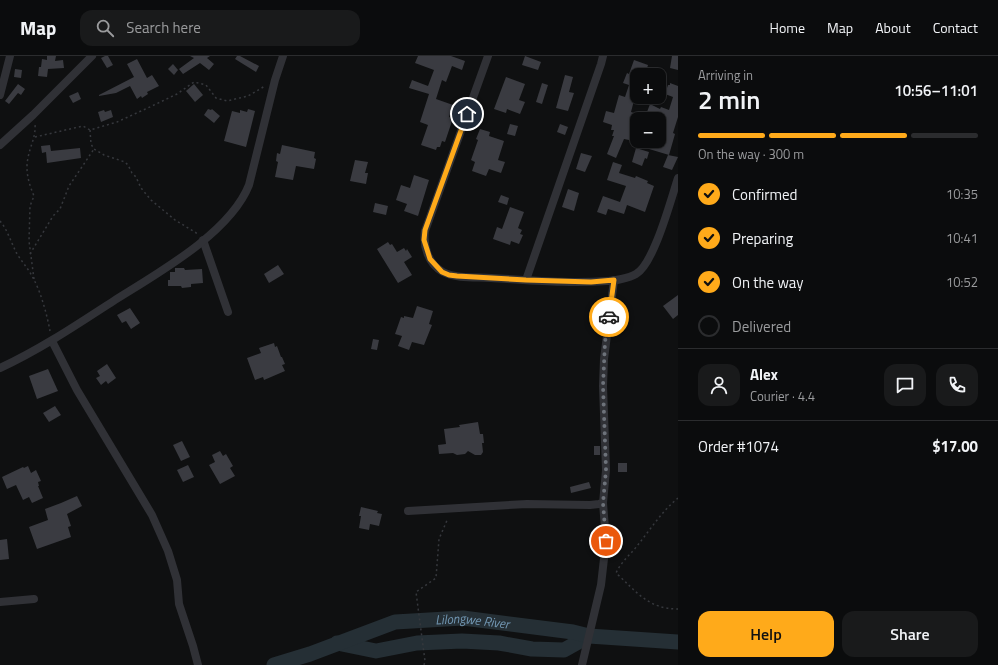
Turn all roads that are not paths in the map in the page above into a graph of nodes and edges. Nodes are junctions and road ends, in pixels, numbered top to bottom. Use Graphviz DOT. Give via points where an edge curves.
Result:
graph roads {
  1 [pos="10,56"];
  2 [pos="92,56"];
  3 [pos="283,56"];
  4 [pos="488,56"];
  5 [pos="603,56"];
  6 [pos="0,95"];
  7 [pos="0,145"];
  8 [pos="678,178"];
  9 [pos="203,240"];
  10 [pos="526,280"];
  11 [pos="614,280"];
  12 [pos="228,312"];
  13 [pos="52,341"];
  14 [pos="0,368"];
  15 [pos="603,503"];
  16 [pos="408,511"];
  17 [pos="34,599"];
  18 [pos="0,602"];
  19 [pos="198,665"];
  20 [pos="582,665"];
  1 -- 6 [label="street"];
  2 -- 7 [label="street"];
  3 -- 9 [label="street" via="245,196 229,217"];
  4 -- 10 [label="street" via="425,230 424,240 430,259 442,272 449,275"];
  5 -- 10 [label="street"];
  8 -- 11 [label="street" via="653,250 643,268 636,274"];
  9 -- 12 [label="street"];
  9 -- 13 [label="street" via="172,264"];
  10 -- 11 [label="street"];
  11 -- 15 [label="street" via="604,359 606,470"];
  13 -- 14 [label="street"];
  13 -- 19 [label="street" via="77,390 152,515 168,551 177,580 179,604"];
  15 -- 16 [label="street" via="527,504"];
  15 -- 20 [label="street" via="606,541 601,585"];
  17 -- 18 [label="street"];
}
